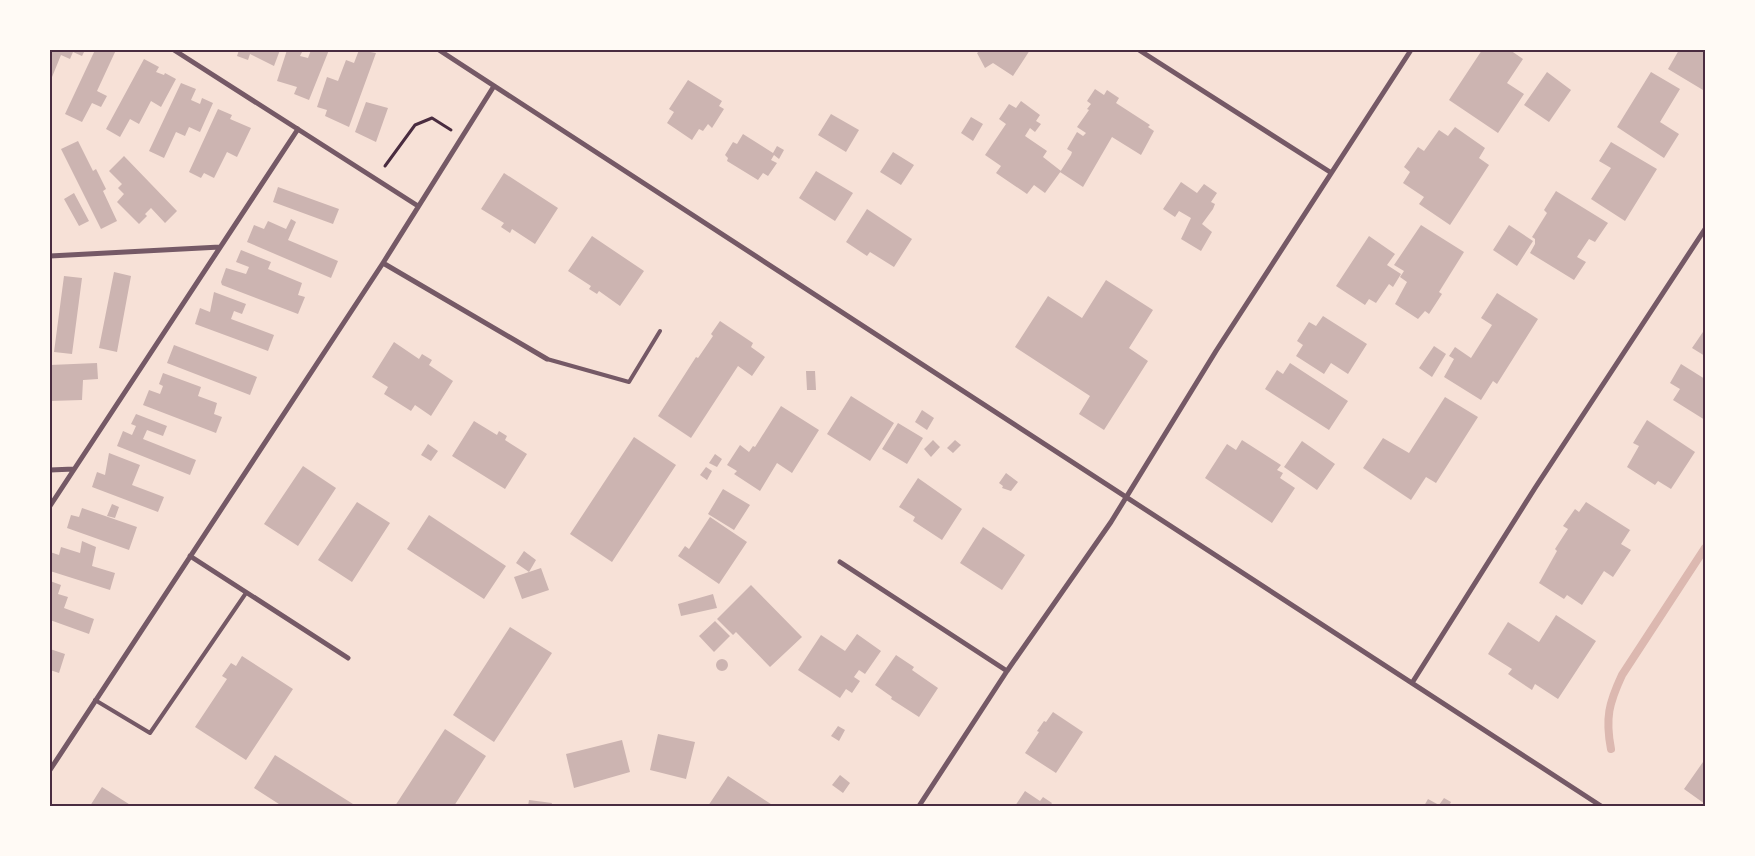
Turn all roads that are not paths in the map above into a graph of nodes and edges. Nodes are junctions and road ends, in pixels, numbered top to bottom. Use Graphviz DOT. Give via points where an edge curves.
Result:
graph roads {
  1 [pos="174,50"];
  2 [pos="439,50"];
  3 [pos="1139,50"];
  4 [pos="1410,50"];
  5 [pos="494,86"];
  6 [pos="298,129"];
  7 [pos="1330,172"];
  8 [pos="418,206"];
  9 [pos="1705,229"];
  10 [pos="220,246"];
  11 [pos="50,256"];
  12 [pos="383,263"];
  13 [pos="660,330"];
  14 [pos="547,358"];
  15 [pos="74,469"];
  16 [pos="50,470"];
  17 [pos="1125,496"];
  18 [pos="50,506"];
  19 [pos="190,556"];
  20 [pos="840,562"];
  21 [pos="246,593"];
  22 [pos="348,658"];
  23 [pos="1007,670"];
  24 [pos="1412,683"];
  25 [pos="96,700"];
  26 [pos="50,770"];
  27 [pos="919,806"];
  28 [pos="1601,806"];
  1 -- 6 [label="street"];
  2 -- 5 [label="street"];
  3 -- 7 [label="street"];
  4 -- 7 [label="street"];
  5 -- 8 [label="street"];
  5 -- 17 [label="street"];
  6 -- 8 [label="street"];
  6 -- 10 [label="street"];
  7 -- 17 [label="street"];
  8 -- 12 [label="street"];
  9 -- 24 [label="street"];
  10 -- 11 [label="street"];
  10 -- 15 [label="street"];
  12 -- 14 [label="street"];
  12 -- 19 [label="street"];
  13 -- 14 [label="lane" via="629,382"];
  15 -- 16 [label="street"];
  15 -- 18 [label="street"];
  17 -- 23 [label="street" via="1111,522"];
  17 -- 24 [label="street"];
  19 -- 21 [label="street"];
  19 -- 25 [label="street"];
  20 -- 23 [label="street"];
  21 -- 22 [label="street"];
  21 -- 25 [label="lane" via="150,733"];
  23 -- 27 [label="street"];
  24 -- 28 [label="street"];
  25 -- 26 [label="street"];
}
